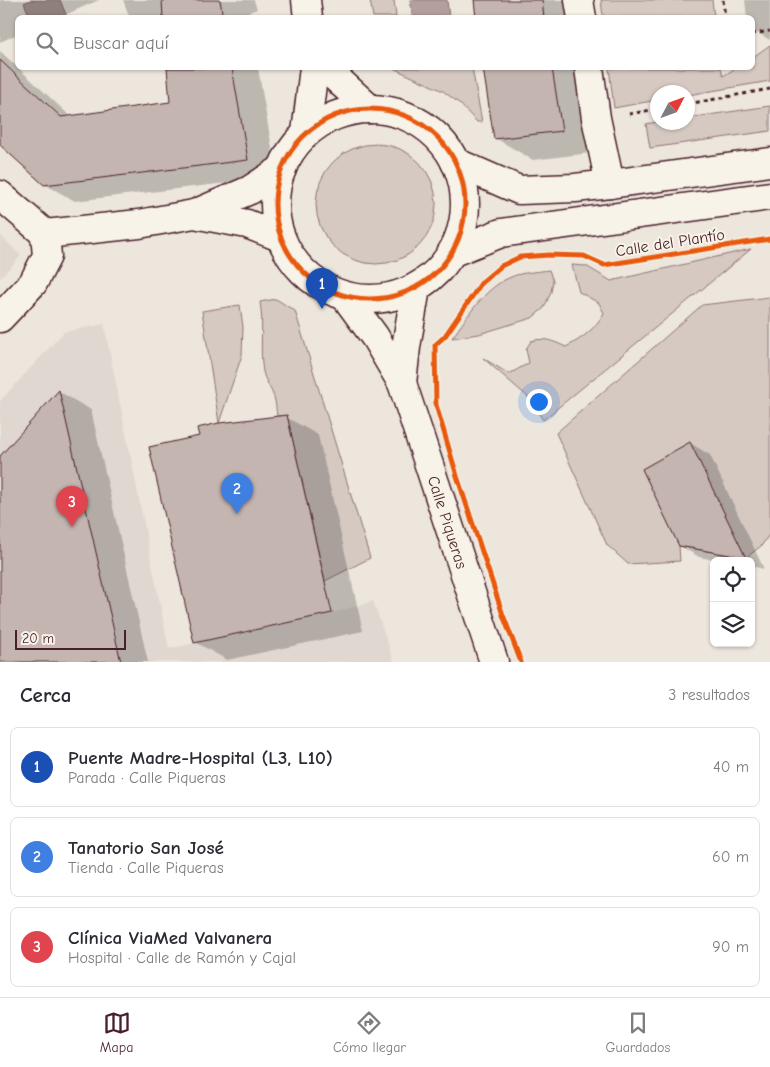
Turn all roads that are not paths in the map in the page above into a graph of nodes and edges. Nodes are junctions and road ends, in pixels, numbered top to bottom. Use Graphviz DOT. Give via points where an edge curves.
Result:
graph roads {
  1 [pos="306,0"];
  2 [pos="579,0"];
  3 [pos="308,15"];
  4 [pos="582,15"];
  5 [pos="314,70"];
  6 [pos="330,70"];
  7 [pos="589,70"];
  8 [pos="370,109"];
  9 [pos="306,133"];
  10 [pos="455,162"];
  11 [pos="770,162"];
  12 [pos="282,169"];
  13 [pos="610,184"];
  14 [pos="0,195"];
  15 [pos="770,196"];
  16 [pos="194,214"];
  17 [pos="45,234"];
  18 [pos="280,237"];
  19 [pos="453,252"];
  20 [pos="416,288"];
  21 [pos="345,296"];
  22 [pos="0,318"];
  23 [pos="402,383"];
  24 [pos="494,662"];
  1 -- 3 [label="street"];
  2 -- 4 [label="street"];
  5 -- 9 [label="street"];
  6 -- 8 [label="street"];
  7 -- 13 [label="street"];
  8 -- 9 [label="street" via="340,113"];
  8 -- 10 [label="street" via="396,113 420,124 440,140"];
  9 -- 12 [label="street"];
  10 -- 13 [label="street" via="518,190"];
  10 -- 19 [label="street" via="463,184 465,207"];
  11 -- 13 [label="street"];
  12 -- 16 [label="street" via="250,190"];
  12 -- 18 [label="street" via="276,191 275,214"];
  14 -- 17 [label="street"];
  15 -- 19 [label="street, Calle del Plantío" via="501,233"];
  16 -- 17 [label="street" via="139,224"];
  16 -- 18 [label="street" via="247,224"];
  17 -- 22 [label="street" via="47,256 33,283"];
  18 -- 21 [label="street" via="305,274 324,288"];
  19 -- 20 [label="street" via="430,278"];
  20 -- 21 [label="street" via="393,297 368,300"];
  20 -- 23 [label="street, Calle Piqueras"];
  21 -- 23 [label="street, Calle Piqueras" via="375,337"];
  23 -- 24 [label="street, Calle Piqueras"];
}
